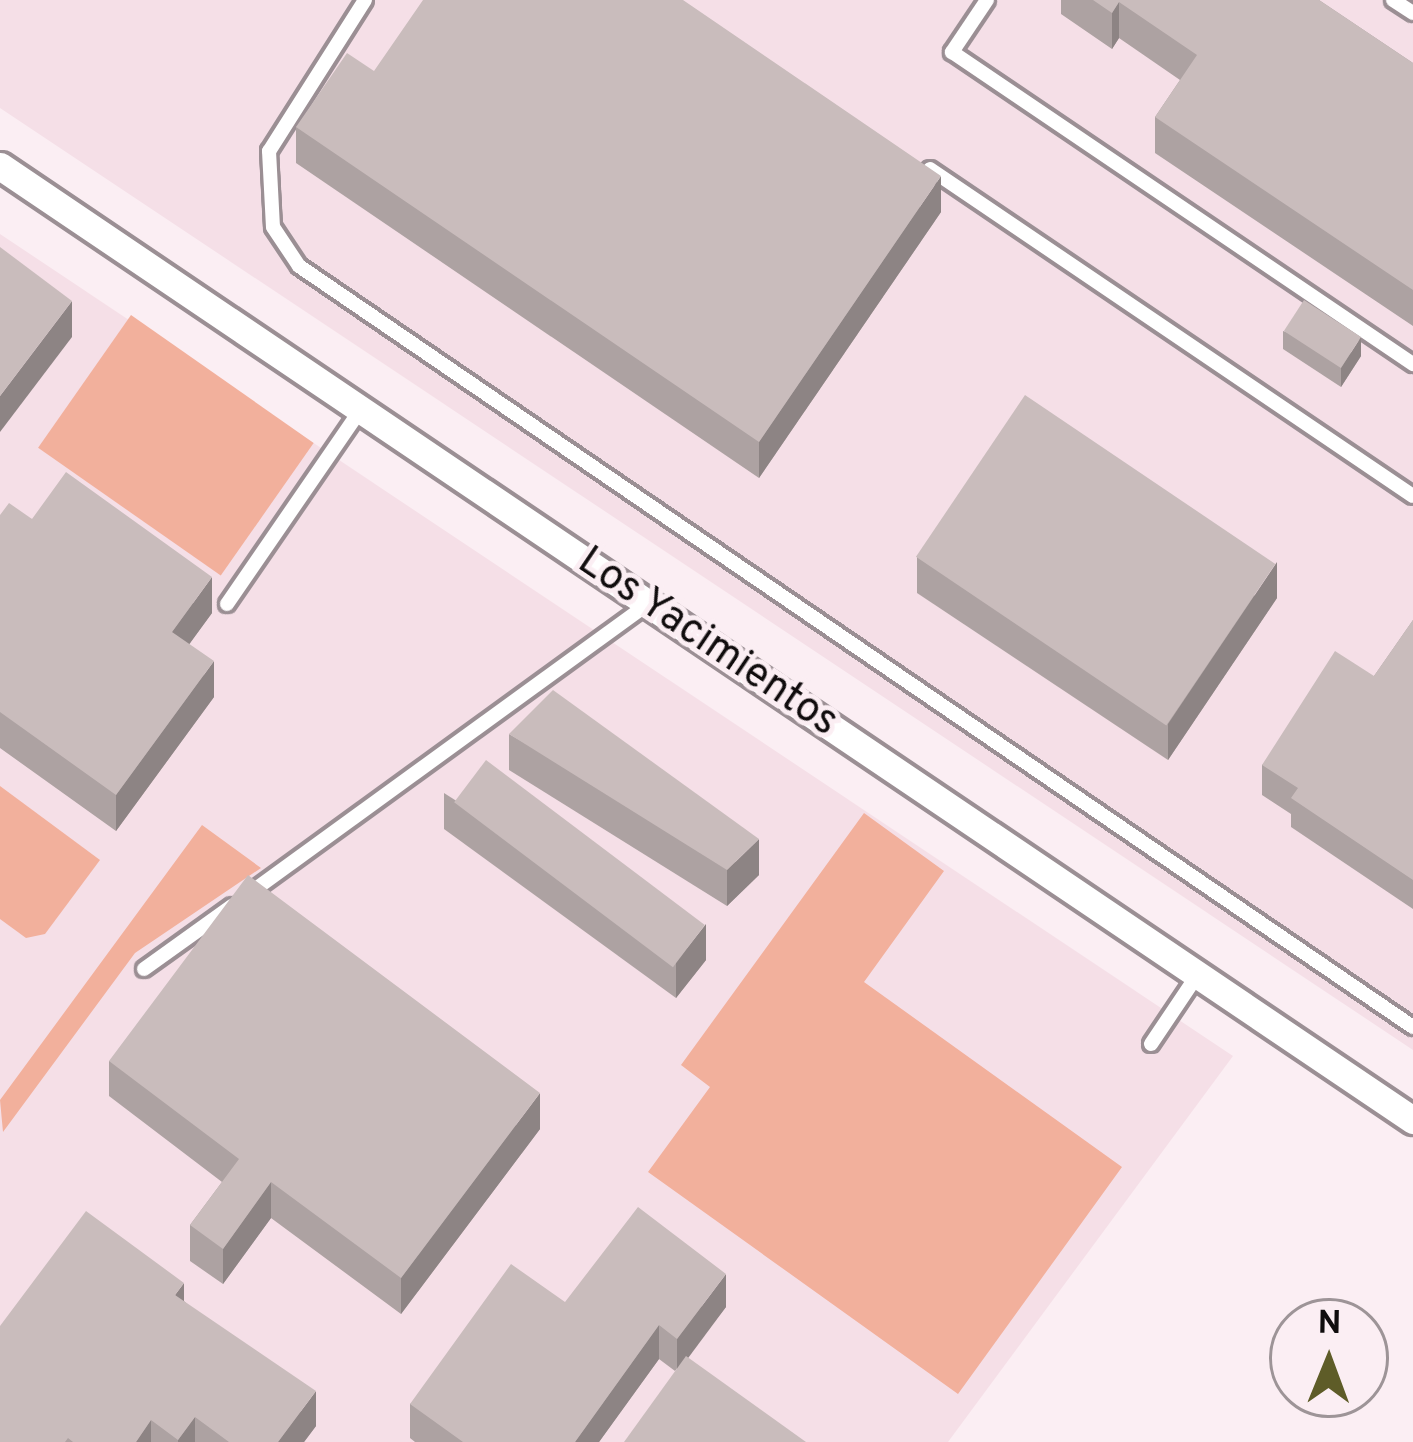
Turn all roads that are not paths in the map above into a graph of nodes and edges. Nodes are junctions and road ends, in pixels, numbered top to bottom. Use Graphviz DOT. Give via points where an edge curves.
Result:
graph roads {
  1 [pos="365,0"];
  2 [pos="987,0"];
  3 [pos="1393,0"];
  4 [pos="1413,14"];
  5 [pos="918,161"];
  6 [pos="0,166"];
  7 [pos="1413,364"];
  8 [pos="361,409"];
  9 [pos="1413,496"];
  10 [pos="649,603"];
  11 [pos="227,604"];
  12 [pos="144,970"];
  13 [pos="1198,974"];
  14 [pos="1413,1027"];
  15 [pos="1151,1044"];
  16 [pos="1413,1120"];
  1 -- 14 [label="lane" via="269,151 273,227 299,266"];
  2 -- 7 [label="lane" via="952,52"];
  3 -- 4 [label="lane"];
  5 -- 9 [label="lane"];
  6 -- 8 [label="street, Los Yacimientos"];
  8 -- 10 [label="street, Los Yacimientos"];
  8 -- 11 [label="lane"];
  10 -- 12 [label="lane"];
  10 -- 13 [label="street, Los Yacimientos"];
  13 -- 15 [label="lane"];
  13 -- 16 [label="street, Los Yacimientos"];
}
